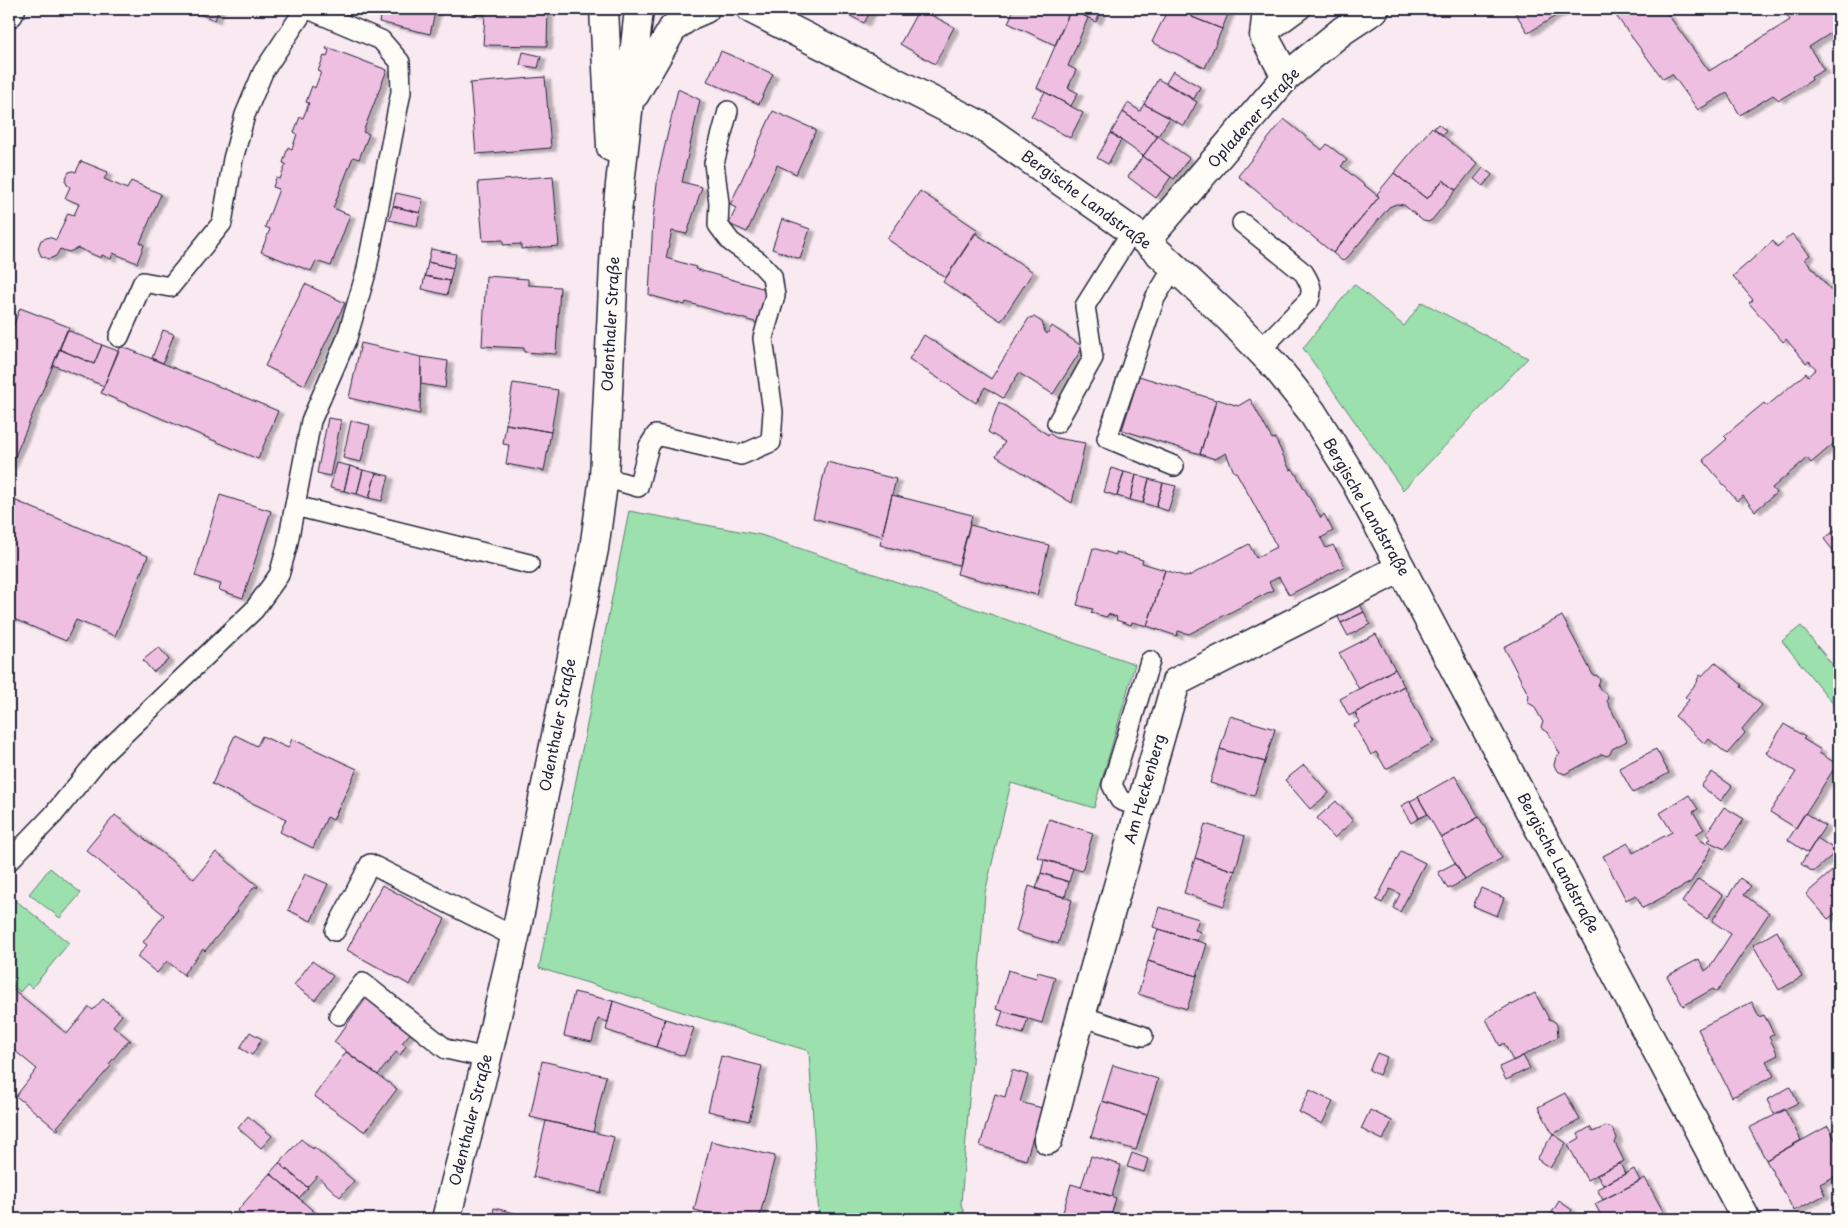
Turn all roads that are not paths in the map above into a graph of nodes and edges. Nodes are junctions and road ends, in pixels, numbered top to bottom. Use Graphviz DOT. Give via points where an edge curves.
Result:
graph roads {
  1 [pos="11,9"];
  2 [pos="307,9"];
  3 [pos="604,9"];
  4 [pos="639,9"];
  5 [pos="705,9"];
  6 [pos="1267,9"];
  7 [pos="1301,9"];
  8 [pos="1374,9"];
  9 [pos="761,11"];
  10 [pos="9,13"];
  11 [pos="1264,36"];
  12 [pos="1286,77"];
  13 [pos="629,105"];
  14 [pos="728,111"];
  15 [pos="616,222"];
  16 [pos="1242,224"];
  17 [pos="1139,236"];
  18 [pos="1174,266"];
  19 [pos="119,336"];
  20 [pos="1260,350"];
  21 [pos="1057,423"];
  22 [pos="1174,466"];
  23 [pos="604,477"];
  24 [pos="295,506"];
  25 [pos="529,564"];
  26 [pos="1402,568"];
  27 [pos="1150,661"];
  28 [pos="1140,807"];
  29 [pos="9,861"];
  30 [pos="335,931"];
  31 [pos="515,937"];
  32 [pos="339,1016"];
  33 [pos="1081,1016"];
  34 [pos="1143,1036"];
  35 [pos="487,1058"];
  36 [pos="1048,1140"];
  37 [pos="446,1219"];
  38 [pos="1746,1219"];
  1 -- 10 [label="main road"];
  2 -- 19 [label="lane" via="263,72 245,115 233,159 222,223 170,287 143,282"];
  2 -- 24 [label="lane" via="381,40 400,62 401,92 366,274 348,338 311,421"];
  3 -- 15 [label="main road, Odenthaler Straße"];
  4 -- 13 [label="main road, Odenthaler Straße"];
  5 -- 13 [label="main road" via="673,28"];
  6 -- 11 [label="main road"];
  7 -- 11 [label="lane"];
  8 -- 12 [label="main road, Opladener Straße"];
  9 -- 17 [label="main road, Bergische Landstraße" via="982,126"];
  11 -- 12 [label="main road"];
  12 -- 17 [label="main road, Opladener Straße"];
  13 -- 15 [label="main road, Odenthaler Straße"];
  14 -- 23 [label="lane" via="714,164 718,225 731,242 758,261 772,276 775,296 763,338 773,412 771,442 741,455 656,435 648,446 638,487"];
  15 -- 23 [label="main road, Odenthaler Straße"];
  16 -- 20 [label="lane" via="1304,273 1311,284 1309,300"];
  17 -- 18 [label="main road, Bergische Landstraße"];
  17 -- 21 [label="lane" via="1085,306 1093,358"];
  18 -- 20 [label="main road, Bergische Landstraße"];
  18 -- 22 [label="lane" via="1155,298 1108,438"];
  20 -- 26 [label="main road, Bergische Landstraße" via="1316,420 1355,481"];
  23 -- 31 [label="main road, Odenthaler Straße" via="594,549"];
  24 -- 25 [label="lane"];
  24 -- 29 [label="lane" via="279,575 254,610 101,756"];
  26 -- 28 [label="main road, Am Heckenberg" via="1176,682"];
  26 -- 38 [label="main road, Bergische Landstraße"];
  27 -- 28 [label="lane" via="1112,785 1120,800"];
  28 -- 33 [label="main road, Am Heckenberg"];
  30 -- 31 [label="lane" via="370,864"];
  31 -- 35 [label="main road, Odenthaler Straße"];
  32 -- 35 [label="lane" via="363,983 446,1049"];
  33 -- 34 [label="lane"];
  33 -- 36 [label="main road, Am Heckenberg"];
  35 -- 37 [label="main road, Odenthaler Straße"];
}
